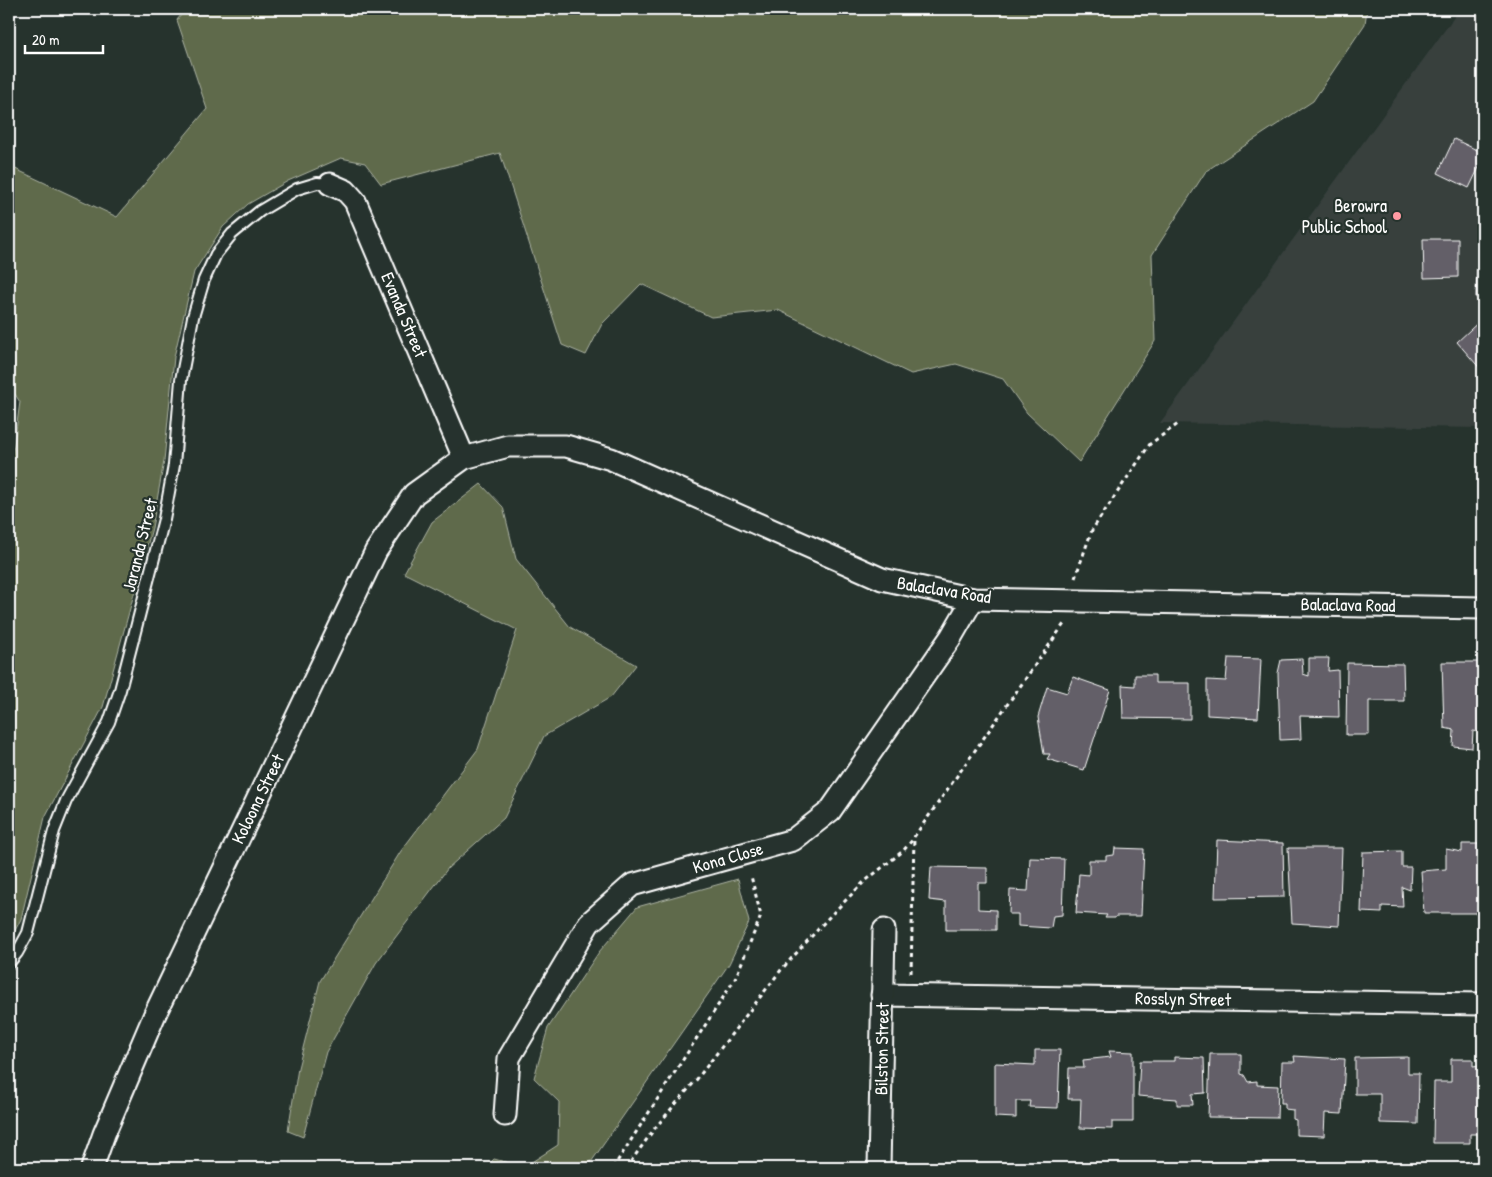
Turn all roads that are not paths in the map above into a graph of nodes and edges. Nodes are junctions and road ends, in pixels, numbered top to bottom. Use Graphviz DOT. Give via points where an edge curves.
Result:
graph roads {
  1 [pos="330,184"];
  2 [pos="464,458"];
  3 [pos="973,599"];
  4 [pos="1483,608"];
  5 [pos="884,930"];
  6 [pos="9,963"];
  7 [pos="882,995"];
  8 [pos="1483,1004"];
  9 [pos="505,1115"];
  10 [pos="92,1168"];
  11 [pos="879,1168"];
  1 -- 2 [label="street, Evanda Street" via="346,191 355,202"];
  1 -- 6 [label="lane, Jaranda Street" via="317,183 297,189 260,211 232,234 216,254 204,280 181,380 174,465 164,519 120,690 109,722 66,801 54,831 28,933"];
  2 -- 3 [label="street, Balaclava Road" via="508,446 566,446 611,459 882,580"];
  2 -- 10 [label="street, Koloona Street" via="414,494 376,551 155,1014"];
  3 -- 4 [label="street, Balaclava Road"];
  3 -- 9 [label="street, Kona Close" via="951,637 830,811 793,840 632,885 589,923 509,1058"];
  5 -- 7 [label="street, Bilston Street"];
  7 -- 8 [label="street, Rosslyn Street"];
  7 -- 11 [label="street, Bilston Street"];
}
